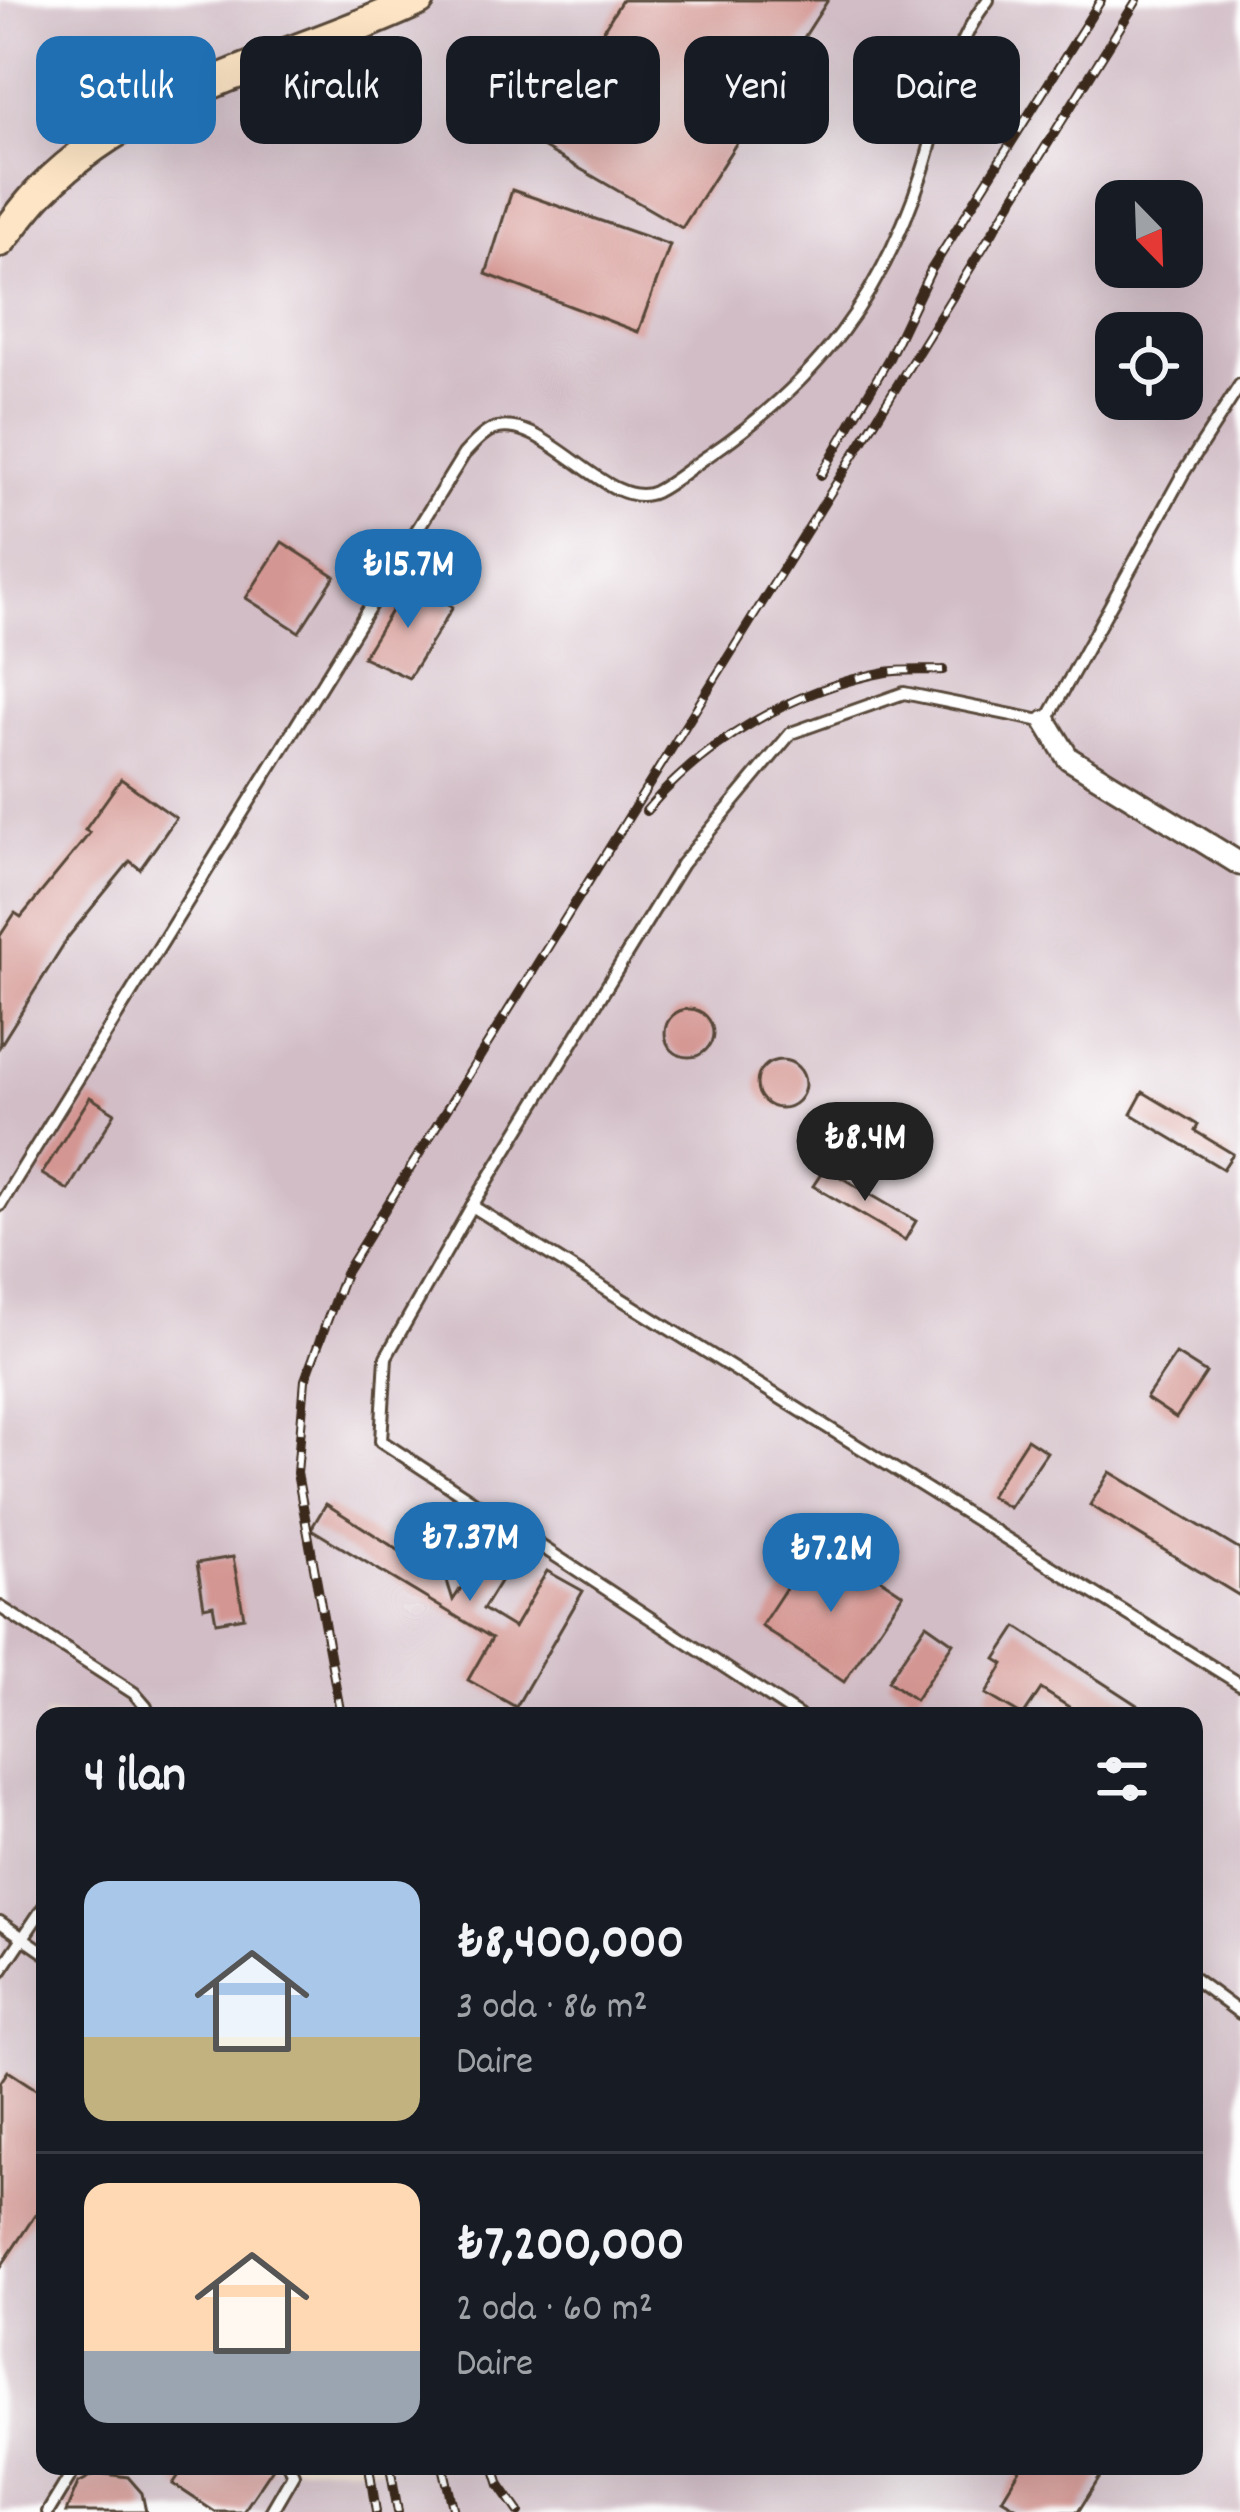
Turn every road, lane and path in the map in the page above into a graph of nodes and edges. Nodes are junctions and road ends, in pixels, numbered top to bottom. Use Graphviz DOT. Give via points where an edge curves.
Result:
graph roads {
  1 [pos="393,0"];
  2 [pos="419,0"];
  3 [pos="988,0"];
  4 [pos="360,28"];
  5 [pos="0,241"];
  6 [pos="1240,385"];
  7 [pos="1046,722"];
  8 [pos="1240,864"];
  9 [pos="0,1205"];
  10 [pos="472,1206"];
  11 [pos="2,1614"];
  12 [pos="1240,1684"];
  13 [pos="146,1707"];
  14 [pos="785,1707"];
  15 [pos="36,1918"];
  16 [pos="0,1922"];
  17 [pos="23,1938"];
  18 [pos="36,1947"];
  19 [pos="0,1972"];
  20 [pos="1203,1986"];
  21 [pos="1240,2013"];
  22 [pos="71,2475"];
  23 [pos="292,2475"];
  24 [pos="48,2512"];
  25 [pos="272,2512"];
  1 -- 4 [label="street"];
  2 -- 4 [label="street"];
  3 -- 9 [label="lane" via="944,93 895,249 812,372 745,431 652,494 630,494 506,426 485,432 464,454"];
  4 -- 5 [label="street" via="143,116 42,189"];
  6 -- 7 [label="lane"];
  7 -- 8 [label="street" via="1068,758"];
  7 -- 10 [label="lane" via="904,693 791,733 682,865"];
  10 -- 12 [label="lane"];
  10 -- 14 [label="lane" via="386,1357 382,1441"];
  11 -- 13 [label="lane"];
  15 -- 17 [label="lane"];
  16 -- 17 [label="lane"];
  17 -- 18 [label="lane"];
  17 -- 19 [label="lane"];
  20 -- 21 [label="lane"];
  22 -- 24 [label="lane"];
  23 -- 25 [label="lane"];
}
